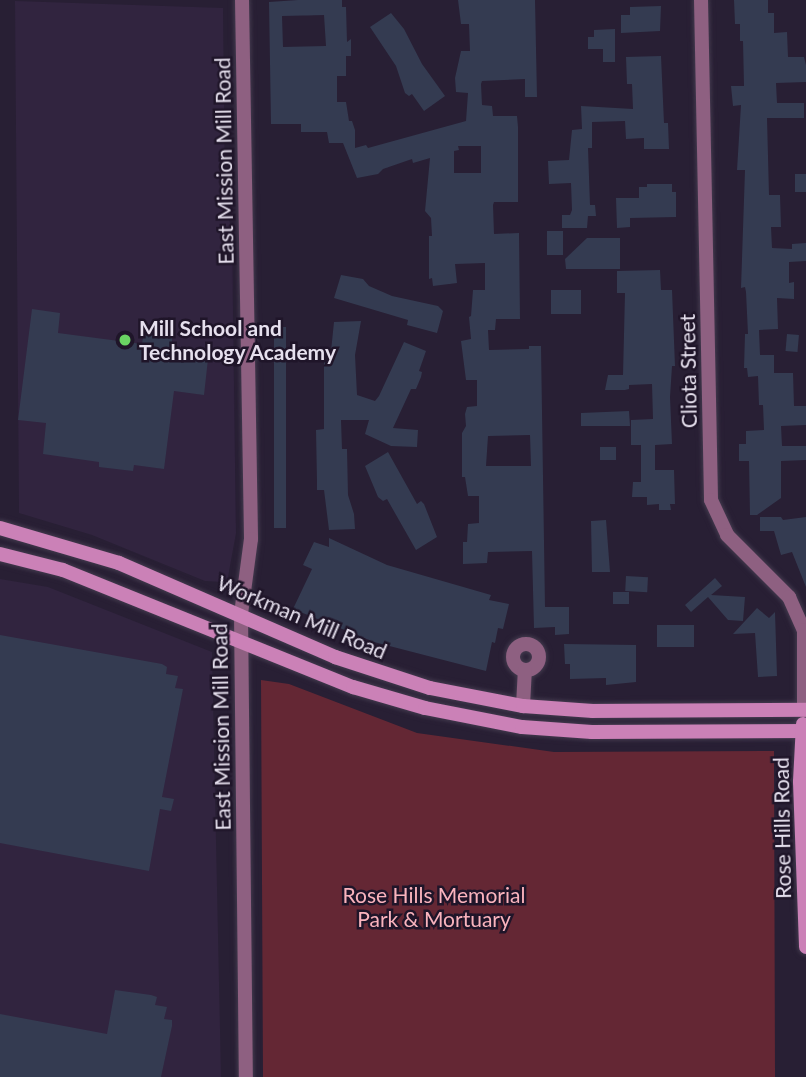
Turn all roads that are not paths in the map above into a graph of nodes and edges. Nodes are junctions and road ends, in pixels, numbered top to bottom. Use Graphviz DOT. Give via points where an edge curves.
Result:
graph roads {
  1 [pos="242,0"];
  2 [pos="701,0"];
  3 [pos="0,529"];
  4 [pos="0,554"];
  5 [pos="241,614"];
  6 [pos="241,639"];
  7 [pos="525,676"];
  8 [pos="523,706"];
  9 [pos="805,710"];
  10 [pos="644,711"];
  11 [pos="522,727"];
  12 [pos="804,731"];
  13 [pos="804,806"];
  14 [pos="806,947"];
  15 [pos="246,1077"];
  1 -- 5 [label="street, East Mission Mill Road" via="251,539"];
  2 -- 9 [label="street, Cliota Street" via="711,499 727,535 789,597 804,629"];
  3 -- 5 [label="main road, Workman Mill Road" via="119,563"];
  4 -- 6 [label="main road, Workman Mill Road" via="63,570"];
  5 -- 6 [label="street, East Mission Mill Road"];
  5 -- 8 [label="main road, Workman Mill Road" via="359,667 430,688"];
  6 -- 11 [label="main road, Workman Mill Road" via="353,687 425,708"];
  6 -- 15 [label="street, East Mission Mill Road"];
  7 -- 8 [label="street"];
  8 -- 10 [label="main road, Workman Mill Road"];
  9 -- 10 [label="main road, Workman Mill Road"];
  9 -- 12 [label="main road, Rose Hills Road"];
  10 -- 11 [label="main road" via="638,721 625,725 537,723"];
  11 -- 12 [label="main road, Workman Mill Road" via="659,733"];
  12 -- 13 [label="main road, Rose Hills Road"];
  13 -- 14 [label="main road, Rose Hills Road"];
}
